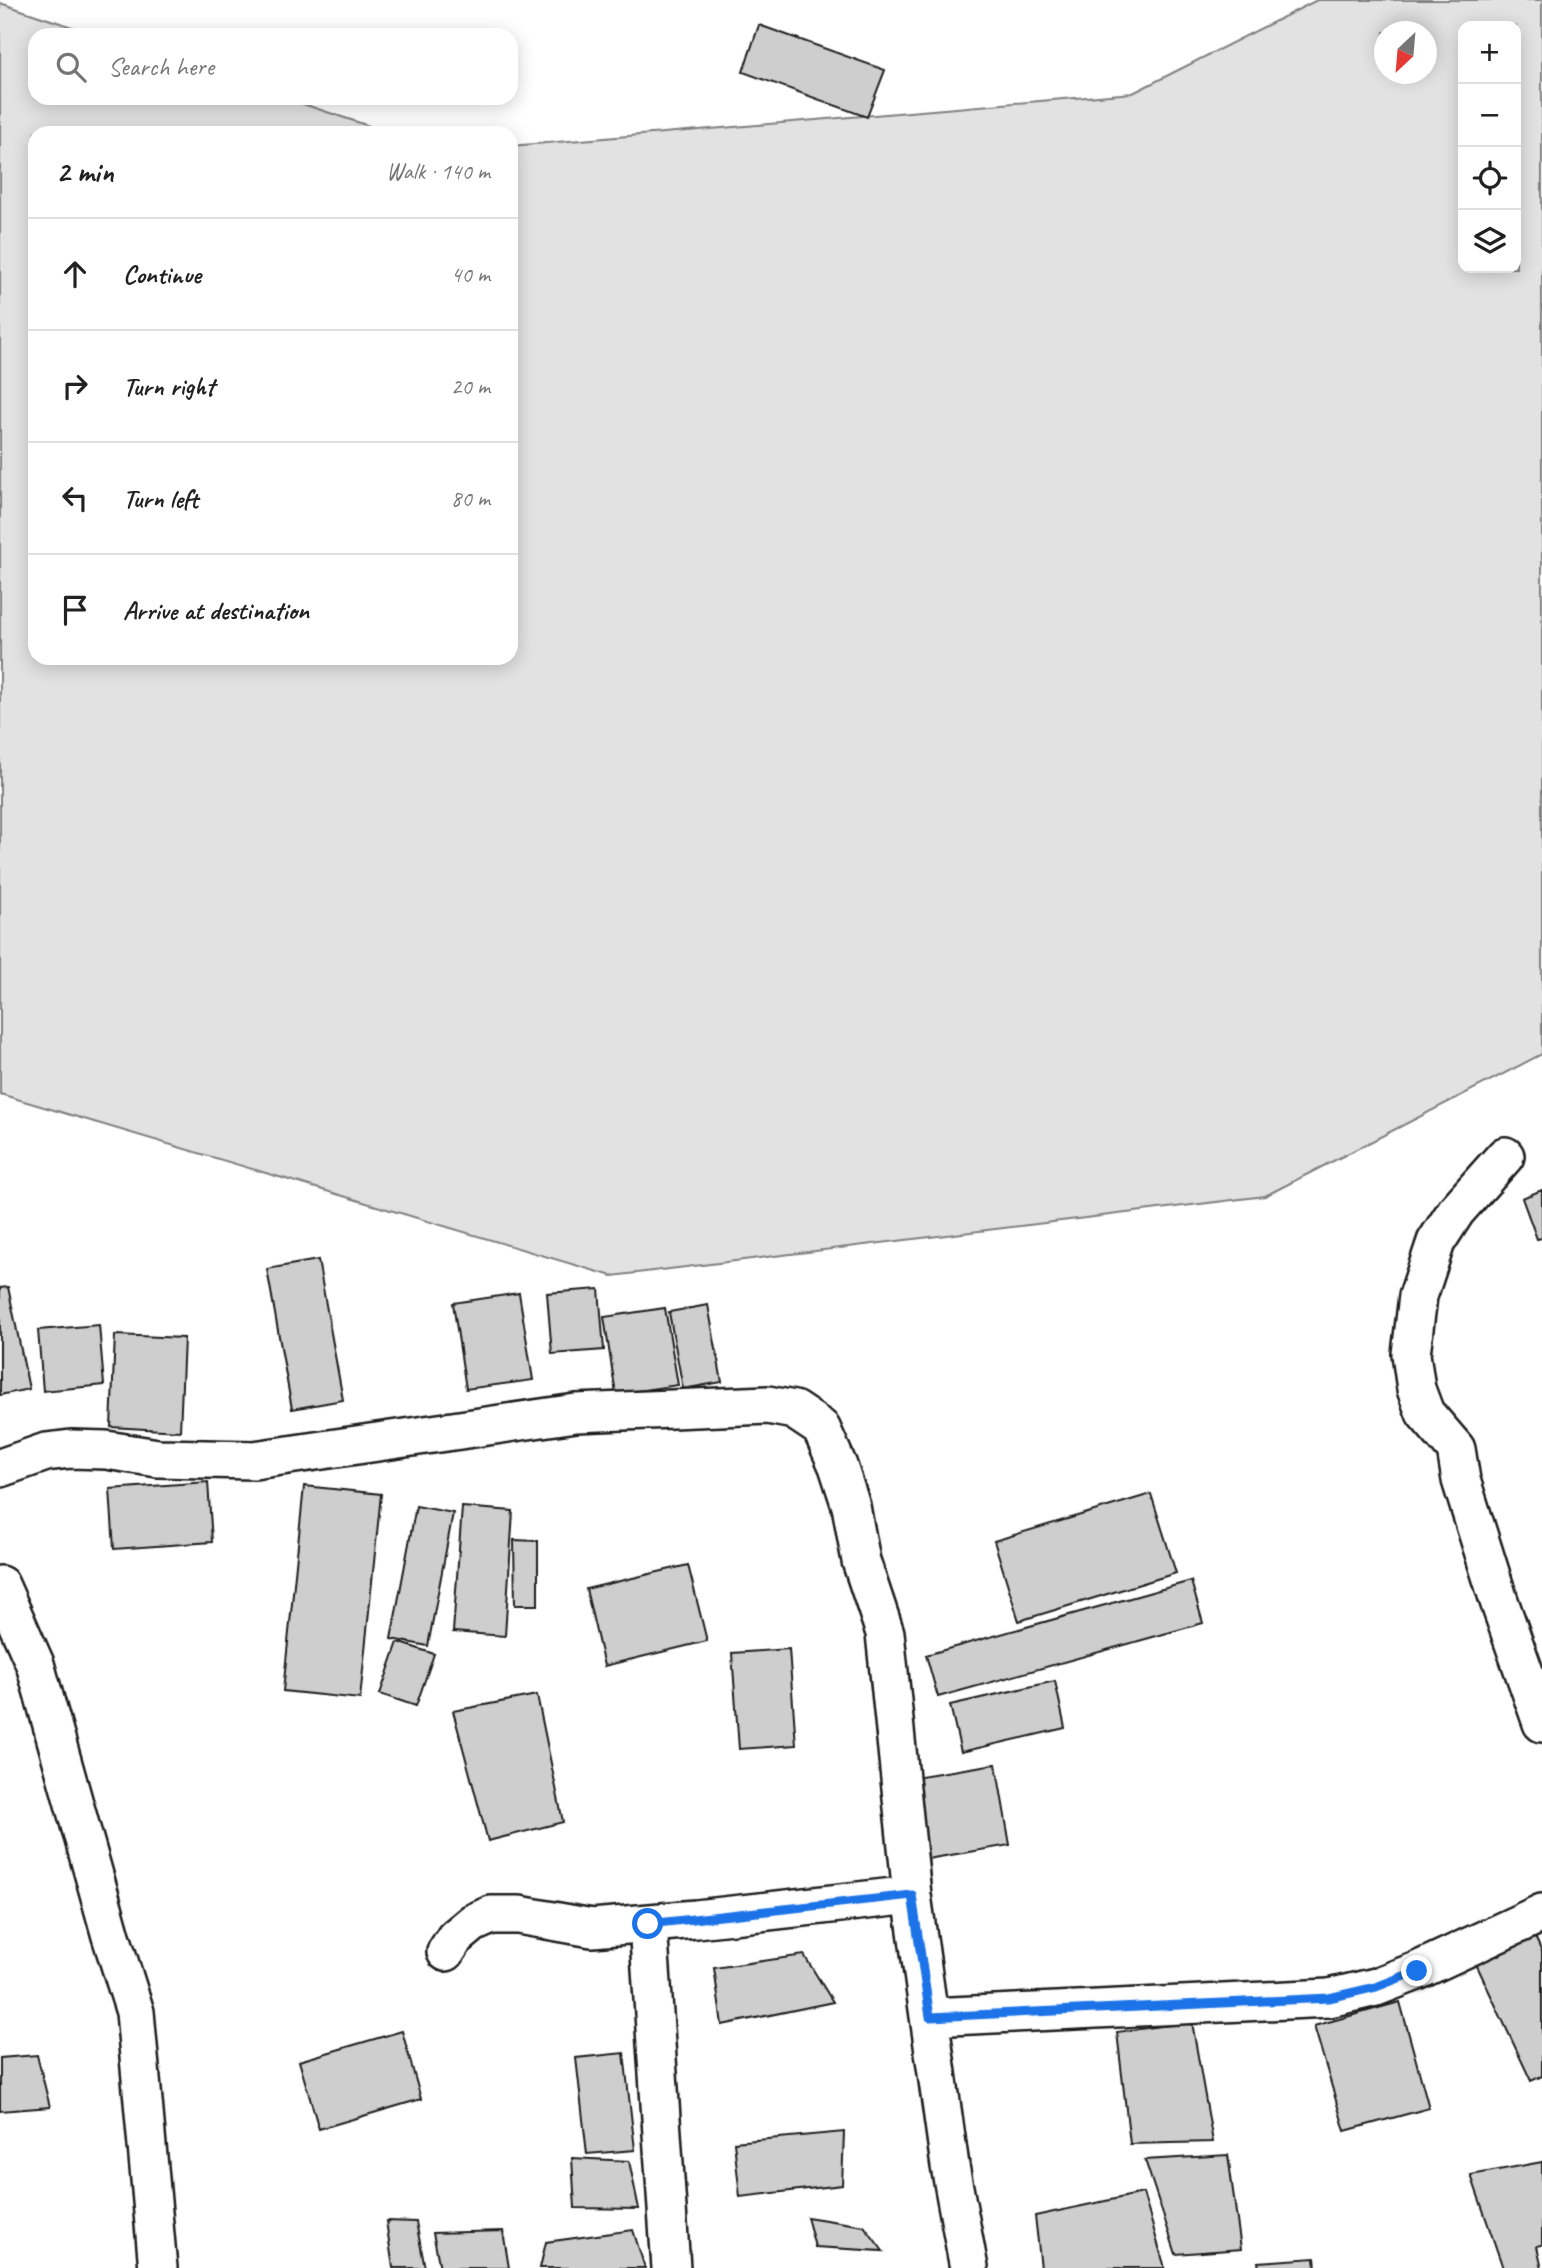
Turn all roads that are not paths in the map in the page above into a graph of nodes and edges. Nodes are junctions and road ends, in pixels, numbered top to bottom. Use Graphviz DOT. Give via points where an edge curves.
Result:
graph roads {
  1 [pos="1505,1156"];
  2 [pos="0,1468"];
  3 [pos="0,1585"];
  4 [pos="1542,1723"];
  5 [pos="912,1895"];
  6 [pos="1542,1913"];
  7 [pos="648,1924"];
  8 [pos="446,1952"];
  9 [pos="930,2017"];
  10 [pos="158,2268"];
  11 [pos="671,2268"];
  12 [pos="970,2268"];
  1 -- 4 [label="street" via="1456,1211 1436,1242 1418,1296 1411,1354 1425,1413 1456,1449 1461,1480"];
  2 -- 5 [label="street" via="46,1452 71,1449 158,1458 254,1460 576,1413 768,1405 794,1410 821,1427 838,1466 861,1561 885,1633"];
  3 -- 10 [label="street" via="35,1664 135,2012"];
  5 -- 7 [label="street"];
  5 -- 9 [label="street"];
  6 -- 9 [label="street" via="1417,1971 1329,1998"];
  7 -- 8 [label="street" via="592,1928 519,1915 491,1915 464,1930"];
  7 -- 11 [label="street"];
  9 -- 12 [label="street" via="950,2166"];
}
